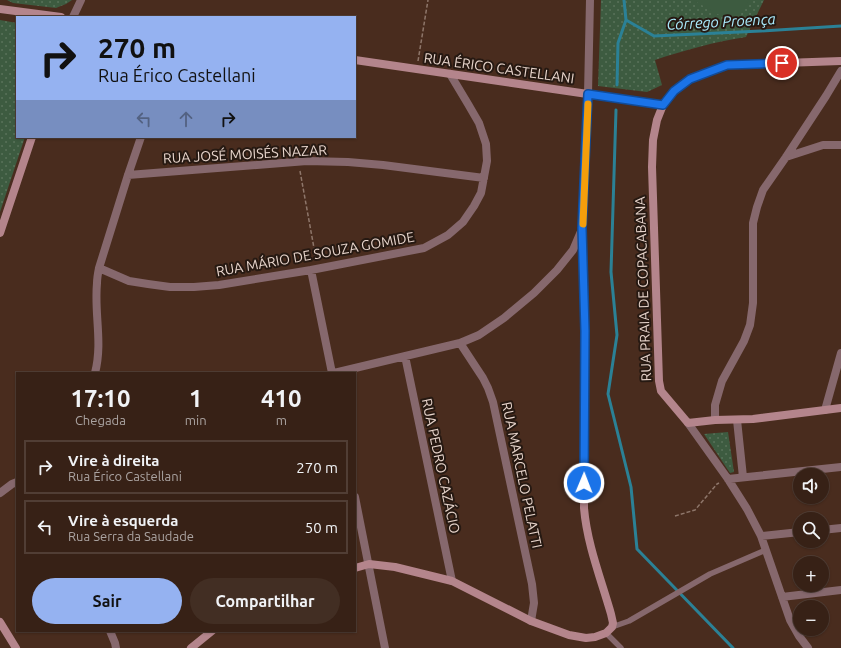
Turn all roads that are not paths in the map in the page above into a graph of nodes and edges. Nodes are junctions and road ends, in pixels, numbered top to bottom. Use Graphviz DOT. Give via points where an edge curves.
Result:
graph roads {
  1 [pos="81,0"];
  2 [pos="590,0"];
  3 [pos="0,9"];
  4 [pos="53,16"];
  5 [pos="73,16"];
  6 [pos="356,60"];
  7 [pos="841,61"];
  8 [pos="841,71"];
  9 [pos="450,74"];
  10 [pos="588,94"];
  11 [pos="663,105"];
  12 [pos="32,138"];
  13 [pos="141,138"];
  14 [pos="841,145"];
  15 [pos="786,157"];
  16 [pos="128,175"];
  17 [pos="484,178"];
  18 [pos="582,228"];
  19 [pos="0,233"];
  20 [pos="99,268"];
  21 [pos="314,270"];
  22 [pos="460,343"];
  23 [pos="841,353"];
  24 [pos="406,356"];
  25 [pos="96,372"];
  26 [pos="333,372"];
  27 [pos="337,372"];
  28 [pos="841,408"];
  29 [pos="825,410"];
  30 [pos="715,420"];
  31 [pos="737,420"];
  32 [pos="688,423"];
  33 [pos="841,467"];
  34 [pos="743,477"];
  35 [pos="728,479"];
  36 [pos="16,482"];
  37 [pos="0,493"];
  38 [pos="356,502"];
  39 [pos="841,528"];
  40 [pos="829,529"];
  41 [pos="793,533"];
  42 [pos="761,536"];
  43 [pos="766,550"];
  44 [pos="369,564"];
  45 [pos="356,568"];
  46 [pos="452,581"];
  47 [pos="841,590"];
  48 [pos="782,597"];
  49 [pos="531,621"];
  50 [pos="0,622"];
  51 [pos="110,632"];
  52 [pos="118,632"];
  53 [pos="211,632"];
  54 [pos="607,632"];
  55 [pos="115,645"];
  56 [pos="16,648"];
  57 [pos="191,648"];
  58 [pos="385,648"];
  59 [pos="621,648"];
  60 [pos="808,648"];
  1 -- 5 [label="street"];
  2 -- 10 [label="street"];
  3 -- 4 [label="street"];
  6 -- 9 [label="street, RUA ÉRICO CASTELLANI"];
  7 -- 11 [label="street, RUA PRAIA DE COPACABANA" via="727,65 690,79 674,91"];
  8 -- 15 [label="street"];
  9 -- 10 [label="street, RUA ÉRICO CASTELLANI"];
  9 -- 17 [label="street, RUA MÁRIO DE SOUZA GOMIDE" via="479,123 486,144"];
  10 -- 11 [label="street, RUA ÉRICO CASTELLANI"];
  10 -- 18 [label="street"];
  11 -- 32 [label="street, RUA PRAIA DE COPACABANA" via="653,140 652,167 659,381 661,391"];
  12 -- 19 [label="street"];
  13 -- 16 [label="street"];
  14 -- 15 [label="street" via="823,145"];
  15 -- 30 [label="street" via="763,190 757,207 753,223 753,303 750,325 722,381 715,405"];
  16 -- 17 [label="street, RUA JOSÉ MOISÉS NAZAR" via="307,161 383,165"];
  16 -- 20 [label="street"];
  17 -- 21 [label="street, RUA MÁRIO DE SOUZA GOMIDE" via="481,193 463,222 448,235 424,248"];
  18 -- 22 [label="street" via="573,250 534,293 479,335"];
  18 -- 54 [label="street" via="585,331 584,508 592,550 613,623"];
  20 -- 21 [label="street, RUA MÁRIO DE SOUZA GOMIDE" via="129,281 194,287"];
  20 -- 25 [label="street" via="96,300 99,350"];
  21 -- 26 [label="street"];
  22 -- 24 [label="street"];
  22 -- 49 [label="street, RUA MARCELO PELATTI" via="483,378 493,402 532,584 534,603"];
  23 -- 29 [label="street"];
  24 -- 27 [label="street"];
  24 -- 46 [label="street, RUA PEDRO CAZÁCIO"];
  28 -- 29 [label="street"];
  29 -- 31 [label="street"];
  30 -- 31 [label="street"];
  30 -- 32 [label="street"];
  31 -- 34 [label="street"];
  32 -- 35 [label="street, RUA PRAIA DE COPACABANA"];
  33 -- 34 [label="street"];
  34 -- 35 [label="street"];
  35 -- 42 [label="street, RUA PRAIA DE COPACABANA"];
  36 -- 37 [label="street"];
  38 -- 44 [label="street"];
  39 -- 40 [label="street"];
  41 -- 42 [label="street"];
  42 -- 43 [label="street, RUA PRAIA DE COPACABANA"];
  43 -- 48 [label="street, RUA PRAIA DE COPACABANA"];
  43 -- 54 [label="lane" via="710,574"];
  44 -- 45 [label="street"];
  44 -- 46 [label="street" via="395,567"];
  44 -- 58 [label="street"];
  46 -- 49 [label="street"];
  47 -- 48 [label="street"];
  48 -- 60 [label="street, RUA PRAIA DE COPACABANA" via="790,620"];
  49 -- 54 [label="street" via="569,636 586,638"];
  50 -- 56 [label="street"];
  51 -- 55 [label="street"];
  52 -- 55 [label="street"];
  53 -- 57 [label="street"];
  54 -- 59 [label="lane"];
}
